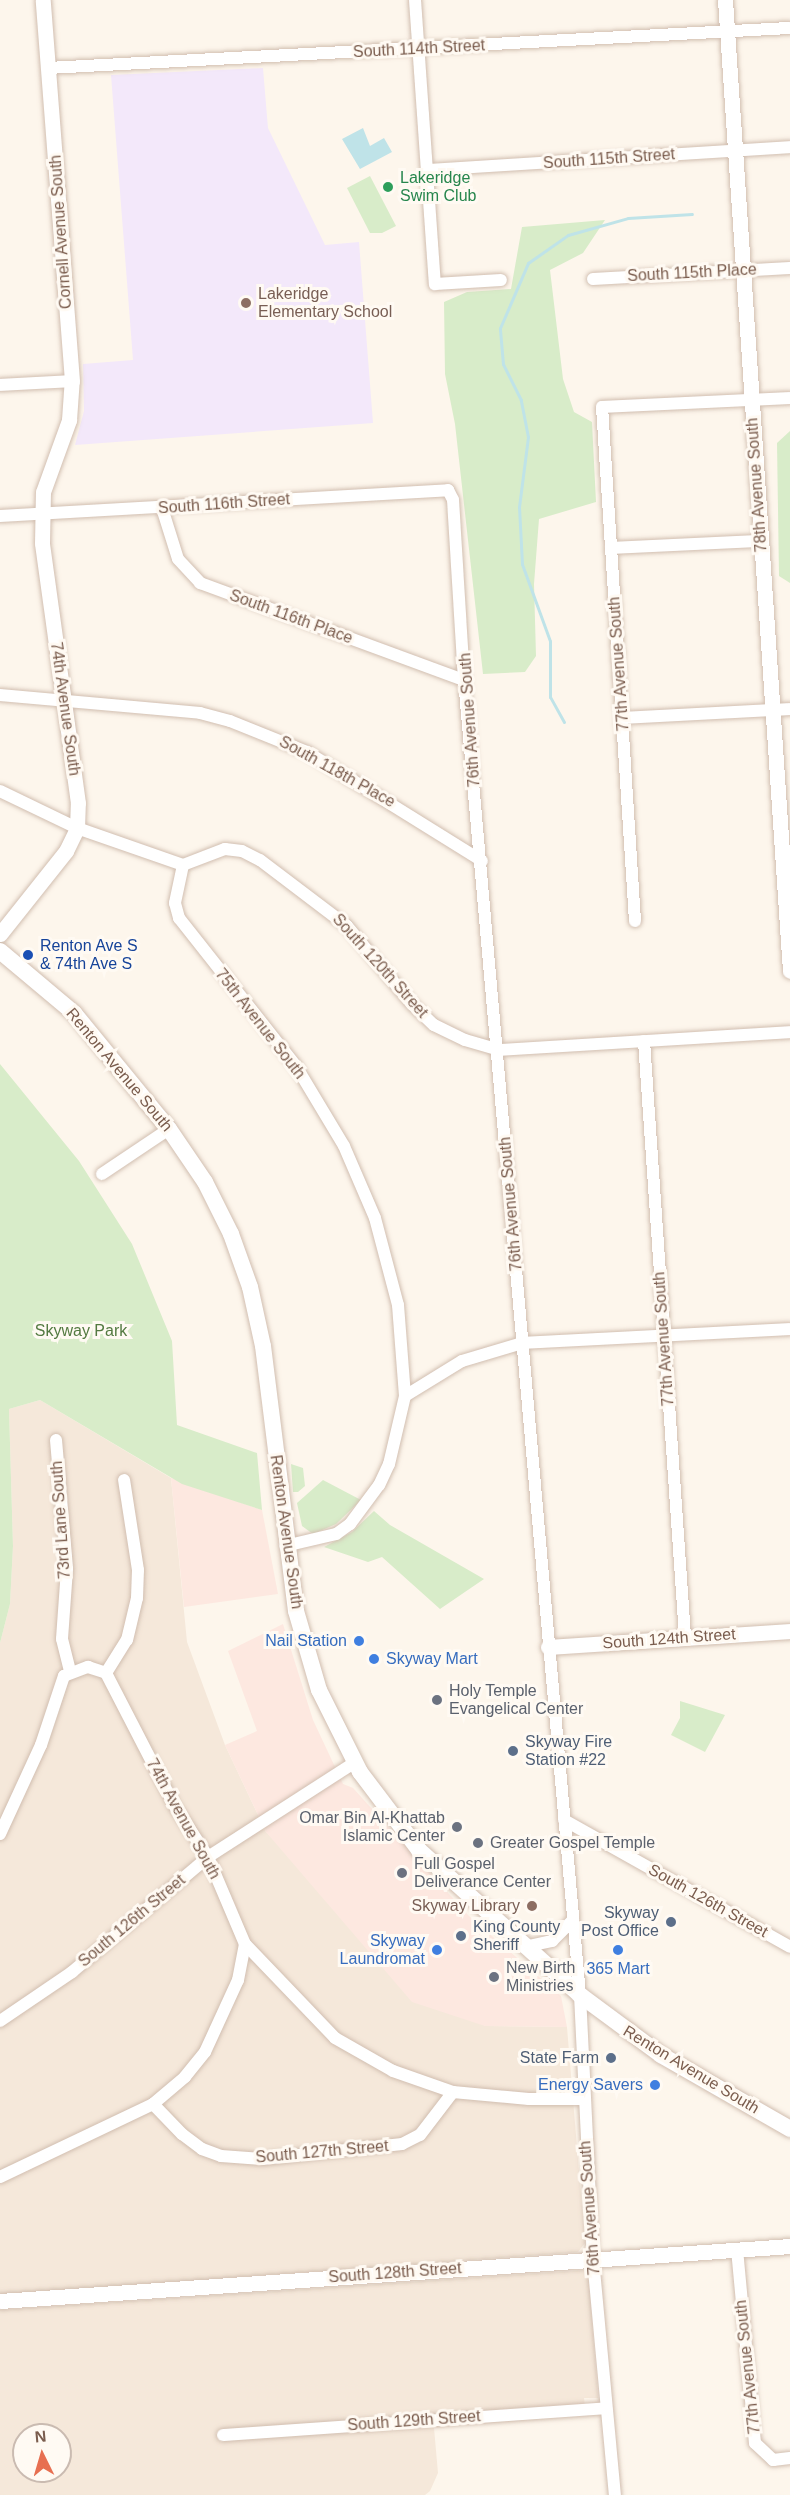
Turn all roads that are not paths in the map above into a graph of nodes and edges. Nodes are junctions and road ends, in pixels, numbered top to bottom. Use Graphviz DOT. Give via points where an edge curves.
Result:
graph roads {
  1 [pos="43,0"];
  2 [pos="415,0"];
  3 [pos="725,0"];
  4 [pos="790,28"];
  5 [pos="727,33"];
  6 [pos="419,49"];
  7 [pos="48,68"];
  8 [pos="790,147"];
  9 [pos="734,151"];
  10 [pos="428,170"];
  11 [pos="790,268"];
  12 [pos="741,270"];
  13 [pos="593,279"];
  14 [pos="501,280"];
  15 [pos="72,381"];
  16 [pos="0,385"];
  17 [pos="790,398"];
  18 [pos="751,400"];
  19 [pos="51,461"];
  20 [pos="448,489"];
  21 [pos="162,508"];
  22 [pos="40,514"];
  23 [pos="0,516"];
  24 [pos="762,541"];
  25 [pos="611,548"];
  26 [pos="464,680"];
  27 [pos="0,695"];
  28 [pos="62,700"];
  29 [pos="774,710"];
  30 [pos="790,710"];
  31 [pos="623,718"];
  32 [pos="0,791"];
  33 [pos="77,828"];
  34 [pos="482,861"];
  35 [pos="183,865"];
  36 [pos="635,921"];
  37 [pos="0,934"];
  38 [pos="0,951"];
  39 [pos="790,970"];
  40 [pos="790,1032"];
  41 [pos="644,1041"];
  42 [pos="499,1050"];
  43 [pos="169,1129"];
  44 [pos="102,1174"];
  45 [pos="790,1329"];
  46 [pos="664,1336"];
  47 [pos="522,1343"];
  48 [pos="405,1396"];
  49 [pos="56,1440"];
  50 [pos="124,1480"];
  51 [pos="285,1546"];
  52 [pos="790,1631"];
  53 [pos="685,1637"];
  54 [pos="549,1647"];
  55 [pos="70,1671"];
  56 [pos="106,1672"];
  57 [pos="354,1763"];
  58 [pos="564,1820"];
  59 [pos="0,1834"];
  60 [pos="208,1857"];
  61 [pos="573,1920"];
  62 [pos="245,1944"];
  63 [pos="524,1947"];
  64 [pos="790,1947"];
  65 [pos="580,1995"];
  66 [pos="0,2021"];
  67 [pos="453,2091"];
  68 [pos="583,2099"];
  69 [pos="153,2104"];
  70 [pos="790,2129"];
  71 [pos="0,2177"];
  72 [pos="790,2246"];
  73 [pos="737,2249"];
  74 [pos="593,2259"];
  75 [pos="0,2301"];
  76 [pos="606,2408"];
  77 [pos="223,2435"];
  78 [pos="790,2458"];
  79 [pos="615,2495"];
  1 -- 7 [label="street, Cornell Avenue South"];
  2 -- 6 [label="street"];
  3 -- 5 [label="street, 78th Avenue South"];
  4 -- 5 [label="street, South 114th Street"];
  5 -- 6 [label="street, South 114th Street"];
  5 -- 9 [label="street, 78th Avenue South"];
  6 -- 7 [label="street, South 114th Street"];
  6 -- 10 [label="street"];
  7 -- 15 [label="street, Cornell Avenue South"];
  8 -- 9 [label="street, South 115th Street"];
  9 -- 10 [label="street, South 115th Street"];
  9 -- 12 [label="street, 78th Avenue South"];
  10 -- 14 [label="street" via="435,284"];
  11 -- 12 [label="street, South 115th Place"];
  12 -- 13 [label="street, South 115th Place"];
  12 -- 18 [label="street, 78th Avenue South"];
  15 -- 16 [label="street"];
  15 -- 19 [label="street, Cornell Avenue South" via="69,420"];
  17 -- 18 [label="street"];
  18 -- 24 [label="street, 78th Avenue South"];
  18 -- 25 [label="street, 77th Avenue South" via="602,407"];
  19 -- 22 [label="street, 74th Avenue South"];
  20 -- 21 [label="street, South 116th Street"];
  20 -- 26 [label="street, 76th Avenue South" via="453,500"];
  21 -- 22 [label="street, South 116th Street"];
  21 -- 26 [label="street, South 116th Place" via="178,559 200,583"];
  22 -- 23 [label="street, South 116th Street"];
  22 -- 28 [label="street, 74th Avenue South"];
  24 -- 25 [label="street"];
  24 -- 29 [label="street, 78th Avenue South"];
  25 -- 31 [label="street, 77th Avenue South"];
  26 -- 34 [label="street, 76th Avenue South"];
  27 -- 28 [label="street, South 118th Place"];
  28 -- 33 [label="street, 74th Avenue South" via="78,803"];
  28 -- 34 [label="street, South 118th Place" via="200,713 264,733 373,790"];
  29 -- 30 [label="street"];
  29 -- 31 [label="street"];
  29 -- 39 [label="street, 78th Avenue South"];
  31 -- 36 [label="street, 77th Avenue South"];
  32 -- 33 [label="street"];
  33 -- 35 [label="street"];
  33 -- 37 [label="street, 74th Avenue South" via="66,851"];
  34 -- 42 [label="street, 76th Avenue South"];
  35 -- 42 [label="street, South 120th Street" via="225,849 242,851 260,860 347,926 412,1004 434,1024 454,1036"];
  35 -- 48 [label="street, 75th Avenue South" via="175,903 179,918 296,1066 344,1146 375,1218 398,1305"];
  38 -- 43 [label="main road, Renton Avenue South" via="74,1013"];
  40 -- 41 [label="street, South 120th Street"];
  41 -- 42 [label="street, South 120th Street"];
  41 -- 46 [label="street, 77th Avenue South"];
  42 -- 47 [label="street, 76th Avenue South"];
  43 -- 44 [label="street"];
  43 -- 51 [label="main road, Renton Avenue South" via="220,1209 250,1287 263,1346"];
  45 -- 46 [label="street"];
  46 -- 47 [label="street"];
  46 -- 53 [label="street, 77th Avenue South"];
  47 -- 48 [label="street" via="462,1362"];
  47 -- 54 [label="street, 76th Avenue South"];
  48 -- 51 [label="street, 75th Avenue South" via="389,1464 369,1502 336,1534"];
  49 -- 55 [label="street, 73rd Lane South" via="67,1569 62,1639"];
  50 -- 56 [label="street" via="138,1570 137,1598 127,1640"];
  51 -- 57 [label="main road, Renton Avenue South" via="296,1611 319,1690"];
  52 -- 53 [label="street, South 124th Street"];
  53 -- 54 [label="street, South 124th Street"];
  54 -- 58 [label="street, 76th Avenue South"];
  55 -- 56 [label="street" via="88,1666"];
  55 -- 59 [label="street" via="59,1685 41,1745"];
  56 -- 60 [label="street, 74th Avenue South" via="169,1796"];
  57 -- 60 [label="street, South 126th Street"];
  57 -- 63 [label="main road, Renton Avenue South" via="419,1850"];
  58 -- 61 [label="street, 76th Avenue South"];
  58 -- 64 [label="street, South 126th Street"];
  60 -- 62 [label="street, 74th Avenue South"];
  60 -- 66 [label="street, South 126th Street" via="72,1972"];
  61 -- 63 [label="street" via="552,1941"];
  61 -- 65 [label="street, 76th Avenue South"];
  62 -- 67 [label="street" via="335,2038 393,2071"];
  62 -- 69 [label="street" via="238,1980 205,2052 185,2077"];
  63 -- 65 [label="main road, Renton Avenue South"];
  65 -- 68 [label="street, 76th Avenue South"];
  65 -- 70 [label="main road, Renton Avenue South" via="661,2055"];
  67 -- 68 [label="street" via="529,2099"];
  67 -- 69 [label="street, South 127th Street" via="420,2135 402,2144 262,2159 221,2156 202,2149"];
  68 -- 74 [label="street, 76th Avenue South"];
  69 -- 71 [label="street"];
  72 -- 73 [label="street, South 128th Street"];
  73 -- 74 [label="street, South 128th Street"];
  73 -- 78 [label="street, 77th Avenue South" via="755,2443 773,2460"];
  74 -- 75 [label="street, South 128th Street"];
  74 -- 76 [label="street, 76th Avenue South"];
  76 -- 77 [label="street, South 129th Street"];
  76 -- 79 [label="street, 76th Avenue South"];
}
